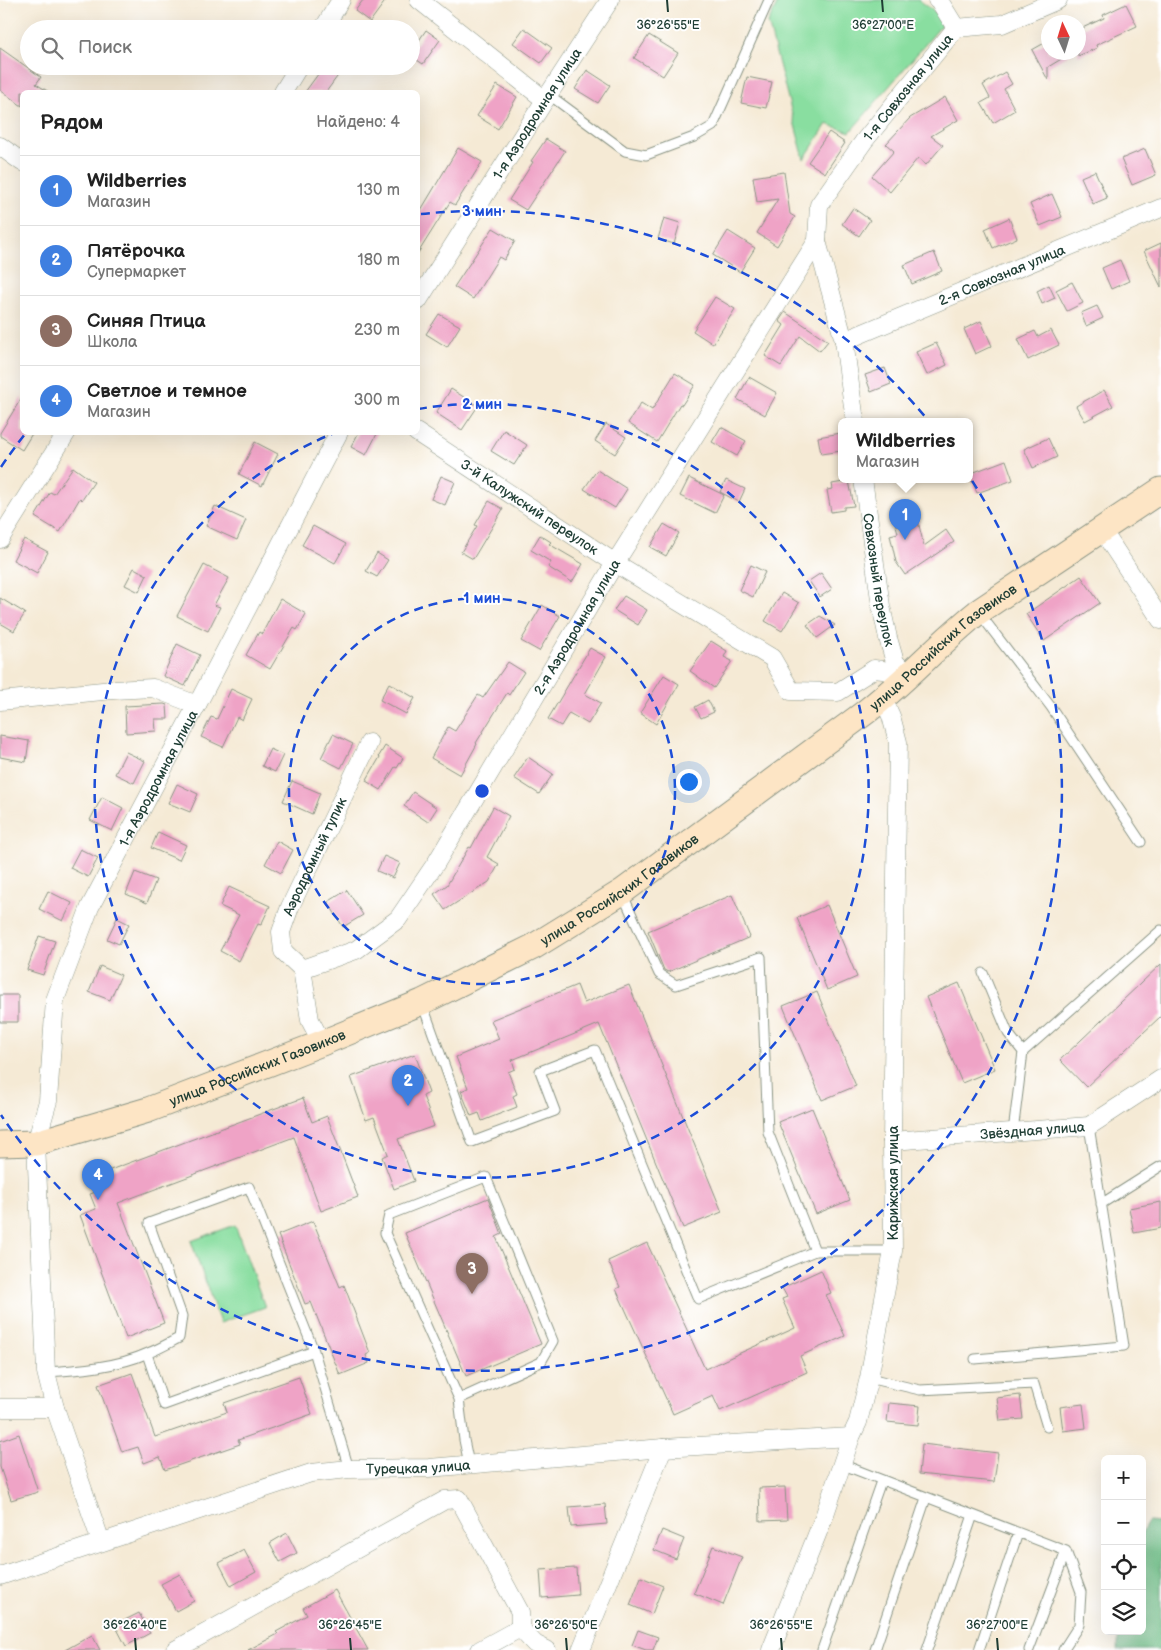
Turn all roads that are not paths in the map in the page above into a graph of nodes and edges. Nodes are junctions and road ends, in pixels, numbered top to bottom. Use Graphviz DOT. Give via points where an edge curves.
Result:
graph roads {
  1 [pos="341,0"];
  2 [pos="419,0"];
  3 [pos="610,0"];
  4 [pos="769,0"];
  5 [pos="937,0"];
  6 [pos="1058,0"];
  7 [pos="329,20"];
  8 [pos="956,28"];
  9 [pos="293,75"];
  10 [pos="284,90"];
  11 [pos="546,97"];
  12 [pos="0,146"];
  13 [pos="20,161"];
  14 [pos="1161,208"];
  15 [pos="816,241"];
  16 [pos="420,298"];
  17 [pos="844,341"];
  18 [pos="855,418"];
  19 [pos="66,435"];
  20 [pos="337,435"];
  21 [pos="420,435"];
  22 [pos="864,483"];
  23 [pos="1161,490"];
  24 [pos="1102,530"];
  25 [pos="0,539"];
  26 [pos="615,562"];
  27 [pos="978,612"];
  28 [pos="1161,620"];
  29 [pos="908,675"];
  30 [pos="883,699"];
  31 [pos="0,701"];
  32 [pos="197,705"];
  33 [pos="369,743"];
  34 [pos="1141,842"];
  35 [pos="622,892"];
  36 [pos="1161,930"];
  37 [pos="302,970"];
  38 [pos="983,973"];
  39 [pos="422,1002"];
  40 [pos="322,1043"];
  41 [pos="1023,1052"];
  42 [pos="1161,1079"];
  43 [pos="1089,1126"];
  44 [pos="1014,1132"];
  45 [pos="892,1141"];
  46 [pos="0,1144"];
  47 [pos="36,1144"];
  48 [pos="1161,1166"];
  49 [pos="1102,1204"];
  50 [pos="893,1250"];
  51 [pos="815,1251"];
  52 [pos="314,1351"];
  53 [pos="147,1354"];
  54 [pos="975,1360"];
  55 [pos="46,1372"];
  56 [pos="869,1378"];
  57 [pos="459,1399"];
  58 [pos="0,1408"];
  59 [pos="56,1408"];
  60 [pos="1047,1427"];
  61 [pos="851,1437"];
  62 [pos="663,1448"];
  63 [pos="469,1464"];
  64 [pos="841,1464"];
  65 [pos="349,1469"];
  66 [pos="882,1481"];
  67 [pos="926,1498"];
  68 [pos="973,1515"];
  69 [pos="1018,1533"];
  70 [pos="101,1542"];
  71 [pos="1066,1551"];
  72 [pos="0,1576"];
  73 [pos="520,1628"];
  74 [pos="175,1650"];
  75 [pos="480,1650"];
  76 [pos="547,1650"];
  77 [pos="581,1650"];
  78 [pos="771,1650"];
  79 [pos="822,1650"];
  80 [pos="875,1650"];
  81 [pos="927,1650"];
  82 [pos="979,1650"];
  83 [pos="1029,1650"];
  84 [pos="1063,1650"];
  1 -- 7 [label="street"];
  2 -- 11 [label="street"];
  3 -- 11 [label="street, 1-я Аэродромная улица"];
  4 -- 11 [label="lane" via="713,126 694,137 646,155 625,152"];
  5 -- 8 [label="street"];
  6 -- 8 [label="street, 1-я Совхозная улица" via="1002,24"];
  8 -- 15 [label="street, 1-я Совхозная улица" via="864,141 819,205"];
  9 -- 10 [label="street"];
  11 -- 16 [label="street, 1-я Аэродромная улица"];
  12 -- 13 [label="street"];
  14 -- 17 [label="street, 2-я Совхозная улица"];
  15 -- 17 [label="street"];
  15 -- 26 [label="street, 2-я Аэродромная улица"];
  17 -- 18 [label="street"];
  19 -- 25 [label="street"];
  20 -- 32 [label="street, 1-я Аэродромная улица"];
  21 -- 26 [label="street, 3-й Калужский переулок"];
  22 -- 29 [label="street, Совхозный переулок" via="888,638 895,662"];
  23 -- 24 [label="main road, улица Российских Газовиков"];
  24 -- 27 [label="main road, улица Российских Газовиков"];
  24 -- 28 [label="street"];
  26 -- 29 [label="street, 3-й Калужский переулок" via="772,658 791,691 838,692 874,669"];
  26 -- 37 [label="street, 2-я Аэродромная улица" via="436,864 398,919 356,950"];
  27 -- 29 [label="main road, улица Российских Газовиков"];
  27 -- 34 [label="lane" via="1051,707"];
  29 -- 30 [label="main road, улица Российских Газовиков"];
  30 -- 35 [label="main road, улица Российских Газовиков"];
  30 -- 45 [label="street, Карижская улица" via="898,742"];
  31 -- 32 [label="street" via="153,688"];
  32 -- 47 [label="street, 1-я Аэродромная улица" via="90,906 55,1000 48,1100"];
  33 -- 37 [label="street, Аэродромный тупик" via="281,932 283,950"];
  35 -- 39 [label="main road, улица Российских Газовиков" via="533,947"];
  35 -- 51 [label="lane" via="659,974 676,985 761,957 768,1132"];
  36 -- 41 [label="lane"];
  37 -- 40 [label="street" via="310,1020"];
  38 -- 41 [label="lane" via="1008,1033"];
  39 -- 40 [label="main road, улица Российских Газовиков"];
  39 -- 51 [label="lane" via="472,1142 555,1111 540,1071 594,1050 698,1299"];
  40 -- 47 [label="main road, улица Российских Газовиков" via="148,1110"];
  41 -- 44 [label="lane"];
  42 -- 43 [label="street, Звёздная улица"];
  43 -- 44 [label="street, Звёздная улица"];
  43 -- 49 [label="lane"];
  44 -- 45 [label="street, Звёздная улица"];
  45 -- 50 [label="street, Карижская улица"];
  46 -- 47 [label="main road, улица Российских Газовиков"];
  47 -- 55 [label="street, 1-я Аэродромная улица"];
  48 -- 49 [label="lane"];
  49 -- 54 [label="lane" via="1124,1346"];
  50 -- 51 [label="lane"];
  50 -- 56 [label="street, Карижская улица"];
  52 -- 53 [label="lane" via="164,1405"];
  52 -- 53 [label="lane" via="249,1187 149,1223 182,1316 179,1338"];
  52 -- 65 [label="lane"];
  53 -- 55 [label="lane" via="76,1370"];
  55 -- 59 [label="street, 1-я Аэродромная улица"];
  56 -- 60 [label="lane" via="920,1390 1034,1384"];
  56 -- 61 [label="street, Карижская улица"];
  57 -- 57 [label="lane" via="541,1362 552,1341 486,1177 389,1215 385,1233"];
  57 -- 63 [label="lane"];
  58 -- 59 [label="street"];
  59 -- 70 [label="street, 1-я Аэродромная улица"];
  61 -- 62 [label="street, Турецкая улица"];
  61 -- 64 [label="street, Карижская улица"];
  62 -- 63 [label="street, Турецкая улица"];
  62 -- 77 [label="street"];
  63 -- 65 [label="street, Турецкая улица"];
  64 -- 66 [label="lane"];
  64 -- 78 [label="street, Карижская улица" via="824,1517"];
  65 -- 70 [label="street, Турецкая улица" via="311,1473"];
  66 -- 67 [label="lane"];
  66 -- 79 [label="lane"];
  67 -- 68 [label="lane"];
  67 -- 80 [label="lane"];
  68 -- 69 [label="lane"];
  68 -- 81 [label="lane"];
  69 -- 71 [label="lane"];
  69 -- 82 [label="lane"];
  70 -- 72 [label="street, Турецкая улица"];
  71 -- 83 [label="lane"];
  71 -- 84 [label="lane" via="1081,1592 1079,1625"];
  73 -- 74 [label="street" via="520,1612 459,1499 445,1500"];
  73 -- 75 [label="street"];
  73 -- 76 [label="street" via="535,1644"];
}
